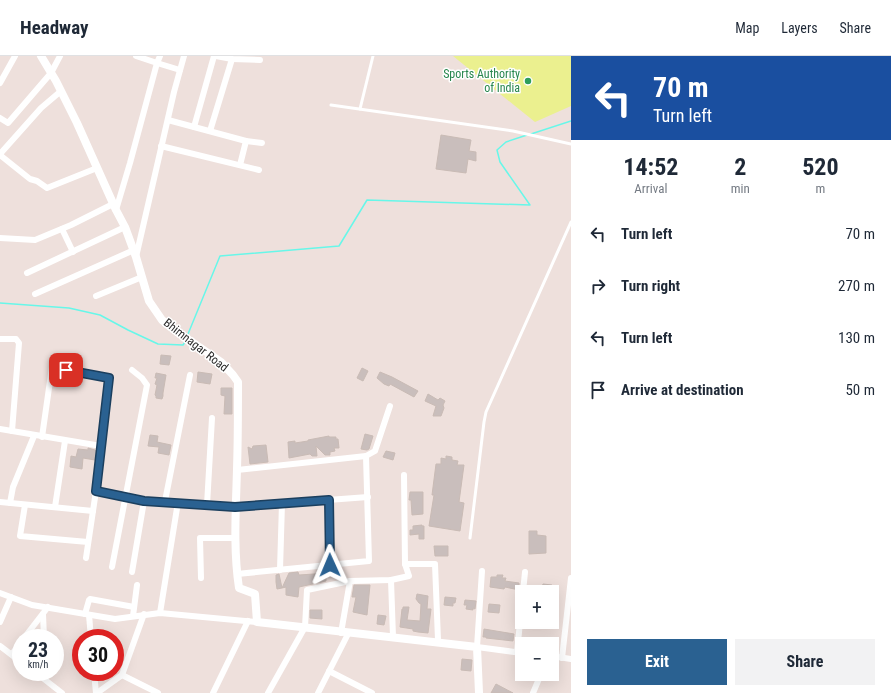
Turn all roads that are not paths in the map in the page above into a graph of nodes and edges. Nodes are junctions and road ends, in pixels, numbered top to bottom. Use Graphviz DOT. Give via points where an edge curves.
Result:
graph roads {
  1 [pos="15,56"];
  2 [pos="40,56"];
  3 [pos="60,56"];
  4 [pos="138,56"];
  5 [pos="160,56"];
  6 [pos="184,56"];
  7 [pos="215,56"];
  8 [pos="373,56"];
  9 [pos="232,59"];
  10 [pos="260,60"];
  11 [pos="157,63"];
  12 [pos="180,70"];
  13 [pos="51,73"];
  14 [pos="0,83"];
  15 [pos="61,91"];
  16 [pos="331,105"];
  17 [pos="360,109"];
  18 [pos="0,118"];
  19 [pos="168,120"];
  20 [pos="194,127"];
  21 [pos="210,131"];
  22 [pos="246,141"];
  23 [pos="262,143"];
  24 [pos="571,144"];
  25 [pos="162,146"];
  26 [pos="0,155"];
  27 [pos="240,165"];
  28 [pos="98,168"];
  29 [pos="259,170"];
  30 [pos="114,207"];
  31 [pos="571,222"];
  32 [pos="125,227"];
  33 [pos="62,229"];
  34 [pos="0,238"];
  35 [pos="73,252"];
  36 [pos="135,254"];
  37 [pos="27,273"];
  38 [pos="142,276"];
  39 [pos="34,294"];
  40 [pos="96,296"];
  41 [pos="0,339"];
  42 [pos="132,370"];
  43 [pos="190,375"];
  44 [pos="390,406"];
  45 [pos="212,418"];
  46 [pos="0,429"];
  47 [pos="12,431"];
  48 [pos="34,436"];
  49 [pos="42,437"];
  50 [pos="65,441"];
  51 [pos="101,446"];
  52 [pos="366,456"];
  53 [pos="237,470"];
  54 [pos="404,475"];
  55 [pos="96,491"];
  56 [pos="126,496"];
  57 [pos="368,497"];
  58 [pos="329,500"];
  59 [pos="144,501"];
  60 [pos="165,501"];
  61 [pos="0,502"];
  62 [pos="178,502"];
  63 [pos="10,503"];
  64 [pos="282,503"];
  65 [pos="25,504"];
  66 [pos="207,504"];
  67 [pos="235,507"];
  68 [pos="55,508"];
  69 [pos="93,511"];
  70 [pos="236,538"];
  71 [pos="470,538"];
  72 [pos="88,542"];
  73 [pos="86,558"];
  74 [pos="405,564"];
  75 [pos="330,565"];
  76 [pos="112,567"];
  77 [pos="280,570"];
  78 [pos="482,571"];
  79 [pos="132,572"];
  80 [pos="525,572"];
  81 [pos="237,574"];
  82 [pos="201,578"];
  83 [pos="571,578"];
  84 [pos="391,580"];
  85 [pos="350,581"];
  86 [pos="524,585"];
  87 [pos="137,586"];
  88 [pos="0,593"];
  89 [pos="12,598"];
  90 [pos="48,607"];
  91 [pos="134,607"];
  92 [pos="160,612"];
  93 [pos="43,614"];
  94 [pos="87,614"];
  95 [pos="144,614"];
  96 [pos="133,616"];
  97 [pos="248,621"];
  98 [pos="0,622"];
  99 [pos="257,622"];
  100 [pos="305,627"];
  101 [pos="31,629"];
  102 [pos="44,629"];
  103 [pos="90,629"];
  104 [pos="345,633"];
  105 [pos="393,637"];
  106 [pos="438,640"];
  107 [pos="0,646"];
  108 [pos="477,647"];
  109 [pos="515,652"];
  110 [pos="12,654"];
  111 [pos="559,657"];
  112 [pos="562,658"];
  113 [pos="571,659"];
  114 [pos="124,669"];
  115 [pos="329,671"];
  116 [pos="124,676"];
  117 [pos="46,681"];
  118 [pos="95,681"];
  119 [pos="113,681"];
  120 [pos="539,681"];
  121 [pos="62,693"];
  122 [pos="96,693"];
  123 [pos="158,693"];
  124 [pos="213,693"];
  125 [pos="268,693"];
  126 [pos="318,693"];
  127 [pos="372,693"];
  128 [pos="479,693"];
  129 [pos="533,693"];
  1 -- 14 [label="street"];
  2 -- 13 [label="street, Bhimnagar Road"];
  3 -- 13 [label="street"];
  4 -- 11 [label="street"];
  5 -- 11 [label="street"];
  6 -- 12 [label="street"];
  7 -- 9 [label="street"];
  7 -- 20 [label="street"];
  8 -- 17 [label="lane"];
  9 -- 10 [label="street"];
  9 -- 21 [label="street"];
  11 -- 12 [label="street"];
  11 -- 30 [label="street" via="130,163"];
  12 -- 19 [label="street"];
  13 -- 15 [label="street, Bhimnagar Road"];
  13 -- 18 [label="street" via="8,123"];
  15 -- 26 [label="street" via="41,108"];
  15 -- 28 [label="street, Bhimnagar Road"];
  16 -- 17 [label="lane"];
  17 -- 24 [label="lane" via="513,131"];
  19 -- 20 [label="street"];
  19 -- 25 [label="street"];
  20 -- 21 [label="street"];
  21 -- 22 [label="street"];
  22 -- 23 [label="street"];
  22 -- 27 [label="street"];
  25 -- 27 [label="street"];
  25 -- 36 [label="street"];
  26 -- 28 [label="street" via="30,179 47,188"];
  27 -- 29 [label="street"];
  28 -- 30 [label="street, Bhimnagar Road"];
  30 -- 32 [label="street, Bhimnagar Road"];
  30 -- 33 [label="street"];
  31 -- 71 [label="lane" via="486,412"];
  32 -- 35 [label="street"];
  32 -- 36 [label="street, Bhimnagar Road"];
  33 -- 34 [label="street" via="35,240"];
  33 -- 35 [label="street"];
  35 -- 37 [label="street"];
  36 -- 38 [label="street, Bhimnagar Road"];
  36 -- 39 [label="street"];
  38 -- 40 [label="street"];
  38 -- 53 [label="street, Bhimnagar Road" via="149,301 162,320 221,362 238,382"];
  41 -- 47 [label="street" via="16,339 19,343"];
  42 -- 56 [label="street" via="147,385"];
  43 -- 60 [label="street"];
  44 -- 52 [label="street" via="377,447"];
  45 -- 66 [label="street"];
  46 -- 47 [label="street"];
  47 -- 48 [label="street"];
  48 -- 49 [label="street"];
  48 -- 63 [label="street" via="12,487"];
  49 -- 50 [label="street"];
  49 -- 51 [label="street" via="52,367 109,378"];
  50 -- 51 [label="street"];
  50 -- 68 [label="street"];
  51 -- 55 [label="street"];
  52 -- 53 [label="street"];
  52 -- 57 [label="street"];
  53 -- 67 [label="street, Bhimnagar Road"];
  54 -- 74 [label="street"];
  55 -- 56 [label="street"];
  55 -- 69 [label="street"];
  56 -- 59 [label="street"];
  56 -- 76 [label="street"];
  57 -- 58 [label="street"];
  57 -- 75 [label="street" via="369,561"];
  58 -- 64 [label="street"];
  58 -- 75 [label="street"];
  59 -- 60 [label="street"];
  59 -- 79 [label="street"];
  60 -- 62 [label="street"];
  61 -- 63 [label="street"];
  62 -- 66 [label="street"];
  62 -- 92 [label="street"];
  63 -- 65 [label="street"];
  64 -- 67 [label="street"];
  64 -- 77 [label="street"];
  65 -- 68 [label="street"];
  65 -- 72 [label="street" via="20,536"];
  66 -- 67 [label="street"];
  67 -- 70 [label="street, Bhimnagar Road"];
  68 -- 69 [label="street"];
  69 -- 72 [label="street"];
  70 -- 81 [label="street, Bhimnagar Road"];
  70 -- 82 [label="street" via="200,538"];
  72 -- 73 [label="street"];
  74 -- 84 [label="street" via="409,576"];
  74 -- 106 [label="street" via="435,564"];
  75 -- 77 [label="street"];
  77 -- 81 [label="street"];
  78 -- 108 [label="street"];
  80 -- 86 [label="street"];
  81 -- 99 [label="street, Bhimnagar Road" via="239,588 255,594"];
  83 -- 112 [label="street"];
  84 -- 85 [label="street"];
  84 -- 105 [label="street"];
  85 -- 100 [label="street" via="307,590"];
  85 -- 104 [label="street"];
  87 -- 91 [label="street"];
  88 -- 89 [label="street"];
  89 -- 90 [label="street"];
  89 -- 98 [label="street"];
  90 -- 93 [label="street"];
  90 -- 94 [label="street"];
  91 -- 94 [label="street" via="90,599"];
  91 -- 96 [label="street"];
  92 -- 95 [label="street"];
  92 -- 97 [label="street"];
  93 -- 101 [label="street"];
  93 -- 102 [label="street"];
  94 -- 96 [label="street" via="115,619"];
  94 -- 103 [label="street"];
  95 -- 96 [label="street"];
  95 -- 114 [label="street"];
  97 -- 99 [label="street"];
  97 -- 124 [label="street"];
  99 -- 100 [label="street"];
  100 -- 104 [label="street"];
  100 -- 125 [label="street"];
  104 -- 105 [label="street"];
  104 -- 115 [label="street"];
  105 -- 108 [label="street"];
  107 -- 110 [label="street"];
  108 -- 109 [label="street"];
  108 -- 128 [label="street"];
  111 -- 112 [label="street"];
  112 -- 113 [label="street"];
  115 -- 126 [label="street"];
  115 -- 127 [label="street"];
  116 -- 123 [label="street"];
  117 -- 121 [label="street"];
  118 -- 122 [label="street"];
  119 -- 122 [label="street"];
  120 -- 129 [label="street"];
}
